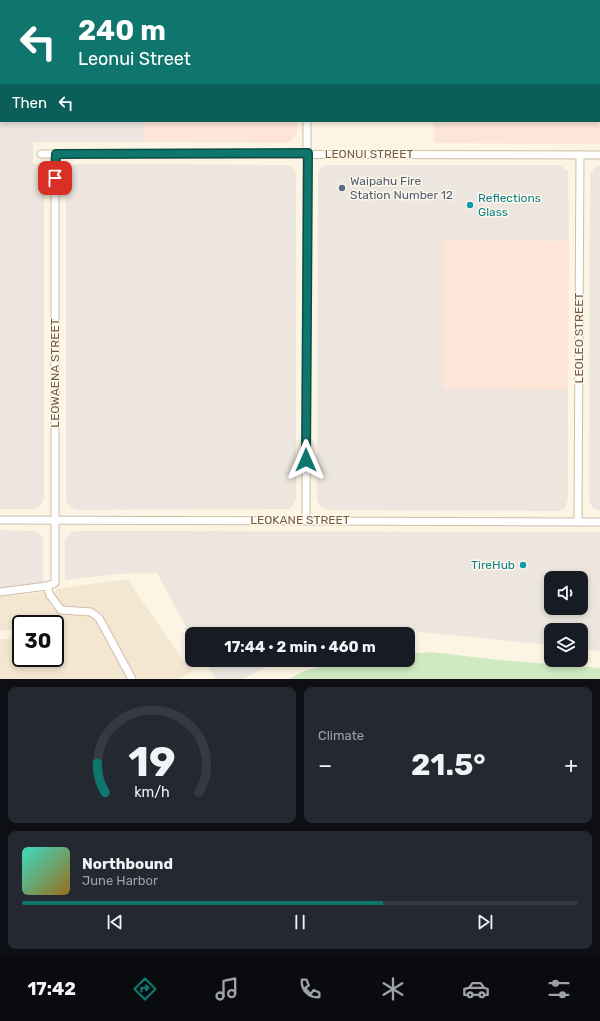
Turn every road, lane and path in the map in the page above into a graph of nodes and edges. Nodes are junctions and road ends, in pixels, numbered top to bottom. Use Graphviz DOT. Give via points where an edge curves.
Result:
graph roads {
  1 [pos="308,122"];
  2 [pos="308,153"];
  3 [pos="41,154"];
  4 [pos="56,154"];
  5 [pos="580,155"];
  6 [pos="600,155"];
  7 [pos="0,520"];
  8 [pos="54,520"];
  9 [pos="306,520"];
  10 [pos="578,522"];
  11 [pos="600,522"];
  12 [pos="47,586"];
  13 [pos="0,592"];
  14 [pos="132,679"];
  1 -- 2 [label="street"];
  2 -- 4 [label="street, LEONUI STREET"];
  2 -- 5 [label="street, LEONUI STREET"];
  2 -- 9 [label="street"];
  3 -- 4 [label="street, LEONUI STREET"];
  4 -- 8 [label="street, LEOWAENA STREET"];
  5 -- 6 [label="street, LEONUI STREET"];
  5 -- 10 [label="street, LEOLEO STREET"];
  7 -- 8 [label="street, LEOKANE STREET"];
  8 -- 9 [label="street, LEOKANE STREET"];
  8 -- 12 [label="street, LEOWAENA STREET" via="55,583"];
  9 -- 10 [label="street, LEOKANE STREET"];
  10 -- 11 [label="street, LEOKANE STREET"];
  12 -- 13 [label="street"];
  12 -- 14 [label="street" via="61,610 91,612 99,618"];
}
